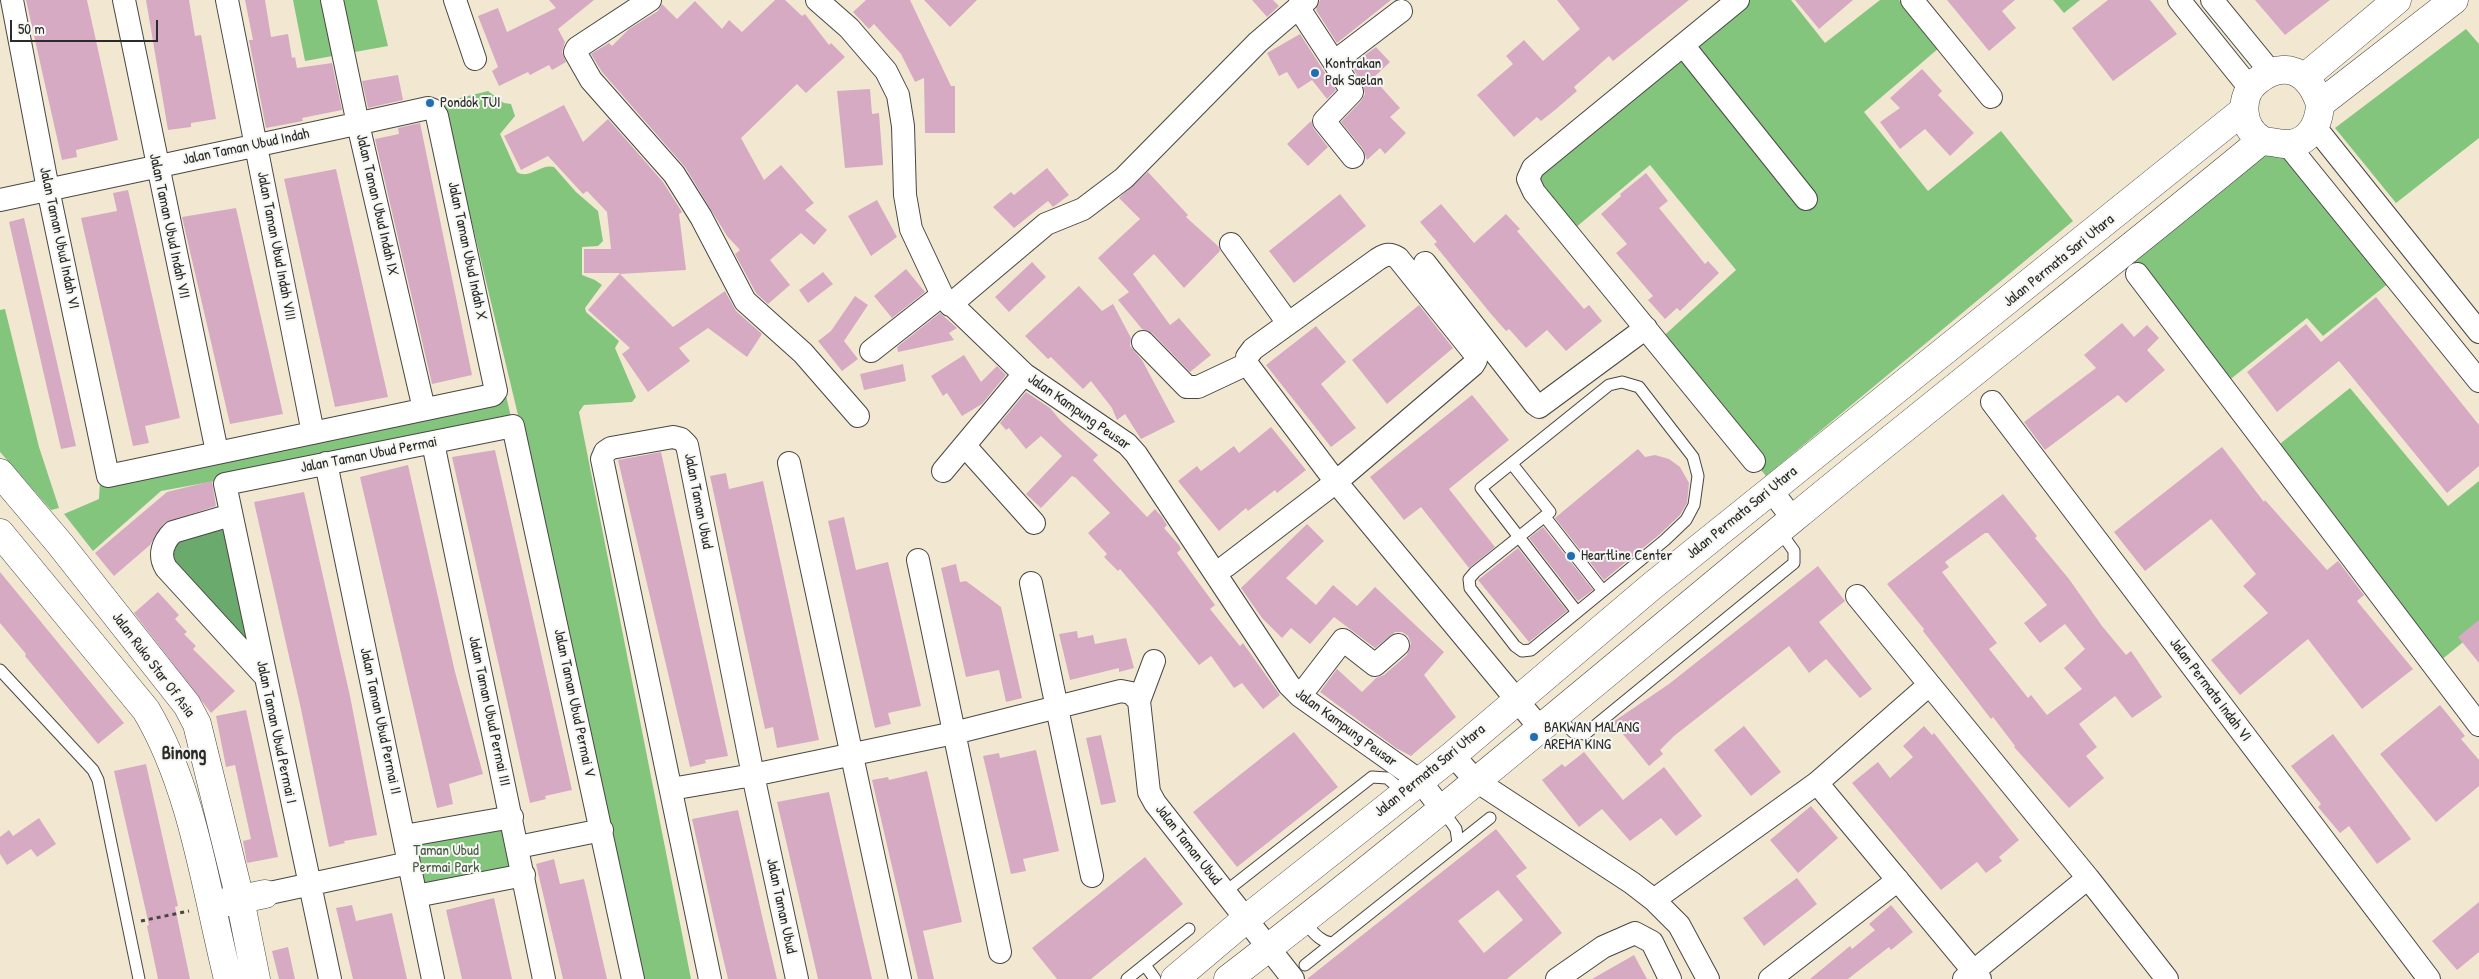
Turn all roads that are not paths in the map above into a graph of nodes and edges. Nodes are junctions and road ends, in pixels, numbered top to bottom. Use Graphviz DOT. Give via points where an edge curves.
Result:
graph roads {
  1 [pos="12,0"];
  2 [pos="124,0"];
  3 [pos="227,0"];
  4 [pos="332,0"];
  5 [pos="455,0"];
  6 [pos="650,0"];
  7 [pos="817,0"];
  8 [pos="1738,0"];
  9 [pos="1912,0"];
  10 [pos="2179,0"];
  11 [pos="2212,0"];
  12 [pos="2398,0"];
  13 [pos="2454,0"];
  14 [pos="1302,4"];
  15 [pos="1401,11"];
  16 [pos="1684,45"];
  17 [pos="475,59"];
  18 [pos="1334,62"];
  19 [pos="2305,77"];
  20 [pos="2254,90"];
  21 [pos="1991,97"];
  22 [pos="433,110"];
  23 [pos="2318,115"];
  24 [pos="358,124"];
  25 [pos="2275,143"];
  26 [pos="256,145"];
  27 [pos="1353,157"];
  28 [pos="156,166"];
  29 [pos="48,189"];
  30 [pos="1806,199"];
  31 [pos="0,200"];
  32 [pos="2388,219"];
  33 [pos="2364,239"];
  34 [pos="1231,244"];
  35 [pos="1425,263"];
  36 [pos="2137,274"];
  37 [pos="946,300"];
  38 [pos="1288,322"];
  39 [pos="1646,328"];
  40 [pos="2479,332"];
  41 [pos="1143,342"];
  42 [pos="871,350"];
  43 [pos="1247,364"];
  44 [pos="1024,374"];
  45 [pos="2479,381"];
  46 [pos="1992,402"];
  47 [pos="424,409"];
  48 [pos="858,416"];
  49 [pos="513,426"];
  50 [pos="313,433"];
  51 [pos="433,443"];
  52 [pos="965,446"];
  53 [pos="217,452"];
  54 [pos="1754,461"];
  55 [pos="326,463"];
  56 [pos="789,463"];
  57 [pos="1512,464"];
  58 [pos="943,471"];
  59 [pos="0,473"];
  60 [pos="1336,482"];
  61 [pos="225,484"];
  62 [pos="1771,490"];
  63 [pos="231,515"];
  64 [pos="1544,517"];
  65 [pos="1034,523"];
  66 [pos="1786,524"];
  67 [pos="0,533"];
  68 [pos="1520,536"];
  69 [pos="60,544"];
  70 [pos="918,560"];
  71 [pos="1226,566"];
  72 [pos="28,569"];
  73 [pos="1644,575"];
  74 [pos="1031,583"];
  75 [pos="1603,591"];
  76 [pos="1857,596"];
  77 [pos="1577,612"];
  78 [pos="1398,645"];
  79 [pos="1154,661"];
  80 [pos="0,670"];
  81 [pos="263,674"];
  82 [pos="1929,685"];
  83 [pos="1300,696"];
  84 [pos="1517,698"];
  85 [pos="1139,702"];
  86 [pos="1057,707"];
  87 [pos="1548,722"];
  88 [pos="2479,725"];
  89 [pos="954,733"];
  90 [pos="850,755"];
  91 [pos="1453,755"];
  92 [pos="753,775"];
  93 [pos="1475,780"];
  94 [pos="1817,782"];
  95 [pos="1412,787"];
  96 [pos="671,789"];
  97 [pos="1441,808"];
  98 [pos="512,818"];
  99 [pos="1490,818"];
  100 [pos="602,830"];
  101 [pos="404,836"];
  102 [pos="1458,843"];
  103 [pos="518,847"];
  104 [pos="409,864"];
  105 [pos="524,875"];
  106 [pos="1092,876"];
  107 [pos="2088,878"];
  108 [pos="1898,880"];
  109 [pos="310,884"];
  110 [pos="1225,892"];
  111 [pos="1662,894"];
  112 [pos="253,896"];
  113 [pos="416,896"];
  114 [pos="212,906"];
  115 [pos="1246,919"];
  116 [pos="1302,920"];
  117 [pos="1189,929"];
  118 [pos="1332,943"];
  119 [pos="1269,948"];
  120 [pos="1000,952"];
  121 [pos="1145,965"];
  122 [pos="1292,974"];
  123 [pos="1973,977"];
  124 [pos="138,979"];
  125 [pos="228,979"];
  126 [pos="256,979"];
  127 [pos="330,979"];
  128 [pos="433,979"];
  129 [pos="544,979"];
  130 [pos="633,979"];
  131 [pos="710,979"];
  132 [pos="797,979"];
  133 [pos="900,979"];
  134 [pos="1127,979"];
  135 [pos="1154,979"];
  136 [pos="1175,979"];
  137 [pos="1228,979"];
  138 [pos="1557,979"];
  139 [pos="1670,979"];
  140 [pos="1708,979"];
  141 [pos="1770,979"];
  142 [pos="2167,979"];
  143 [pos="2429,979"];
  1 -- 29 [label="street, Jalan Taman Ubud Indah VI"];
  2 -- 28 [label="street, Jalan Taman Ubud Indah VII"];
  3 -- 26 [label="street, Jalan Taman Ubud Indah VIII"];
  4 -- 24 [label="street, Jalan Taman Ubud Indah IX"];
  5 -- 17 [label="street"];
  6 -- 48 [label="street" via="577,48 577,57 592,80 674,174 701,217 745,301 803,354"];
  7 -- 37 [label="street, Jalan Kampung Peusar" via="849,28 886,71 898,95 903,126 905,195 911,229"];
  8 -- 16 [label="street"];
  9 -- 21 [label="street"];
  10 -- 20 [label="street"];
  11 -- 20 [label="street"];
  12 -- 19 [label="street"];
  13 -- 23 [label="street"];
  14 -- 18 [label="street"];
  14 -- 37 [label="street" via="1258,42 1124,178 1083,209 1046,224"];
  15 -- 18 [label="street"];
  16 -- 30 [label="street"];
  16 -- 39 [label="street" via="1533,168 1528,179 1534,192"];
  18 -- 27 [label="street" via="1352,92 1324,121"];
  19 -- 20 [label="street" via="2288,69"];
  19 -- 23 [label="street" via="2315,88"];
  20 -- 25 [label="street" via="2249,127"];
  20 -- 62 [label="street, Jalan Permata Sari Utara"];
  22 -- 24 [label="street, Jalan Taman Ubud Indah" via="428,108"];
  22 -- 47 [label="street, Jalan Taman Ubud Indah X" via="437,116 497,389 496,393"];
  23 -- 25 [label="street" via="2303,139"];
  23 -- 32 [label="street"];
  24 -- 26 [label="street, Jalan Taman Ubud Indah"];
  24 -- 47 [label="street, Jalan Taman Ubud Indah IX"];
  25 -- 33 [label="street"];
  25 -- 66 [label="street" via="2123,255"];
  26 -- 28 [label="street, Jalan Taman Ubud Indah"];
  26 -- 50 [label="street, Jalan Taman Ubud Indah VIII"];
  28 -- 29 [label="street, Jalan Taman Ubud Indah"];
  28 -- 53 [label="street, Jalan Taman Ubud Indah VII"];
  29 -- 31 [label="street, Jalan Taman Ubud Indah"];
  29 -- 53 [label="street, Jalan Taman Ubud Indah VI" via="108,476"];
  32 -- 33 [label="street"];
  32 -- 40 [label="street"];
  33 -- 45 [label="street"];
  34 -- 38 [label="street"];
  35 -- 39 [label="street" via="1540,407"];
  36 -- 88 [label="street"];
  37 -- 42 [label="street"];
  37 -- 44 [label="street, Jalan Kampung Peusar"];
  38 -- 43 [label="street" via="1253,349 1247,357"];
  38 -- 60 [label="street" via="1378,259 1392,254 1475,354 1473,365"];
  39 -- 54 [label="street"];
  41 -- 43 [label="street" via="1187,387 1198,387"];
  43 -- 60 [label="street"];
  44 -- 52 [label="street"];
  44 -- 83 [label="street, Jalan Kampung Peusar" via="1127,444 1136,454 1280,675"];
  46 -- 143 [label="street, Jalan Permata Indah VI"];
  47 -- 50 [label="street"];
  49 -- 51 [label="street, Jalan Taman Ubud Permai"];
  49 -- 100 [label="street, Jalan Taman Ubud Permai V"];
  50 -- 53 [label="street"];
  51 -- 55 [label="street, Jalan Taman Ubud Permai"];
  51 -- 98 [label="street, Jalan Taman Ubud Permai III"];
  52 -- 58 [label="street"];
  52 -- 65 [label="street"];
  55 -- 61 [label="street, Jalan Taman Ubud Permai"];
  55 -- 101 [label="street, Jalan Taman Ubud Permai II"];
  56 -- 90 [label="street"];
  57 -- 64 [label="lane" via="1550,512"];
  57 -- 68 [label="lane" via="1481,488"];
  57 -- 73 [label="lane" via="1609,385 1622,382 1639,386 1693,457 1698,486 1694,505 1686,520"];
  59 -- 69 [label="street, Jalan Ruko Star Of Asia"];
  60 -- 71 [label="street"];
  60 -- 84 [label="street"];
  61 -- 63 [label="street, Jalan Taman Ubud Permai I"];
  62 -- 66 [label="street"];
  62 -- 73 [label="street, Jalan Permata Sari Utara"];
  63 -- 81 [label="street, Jalan Taman Ubud Permai I"];
  63 -- 81 [label="street" via="173,532 166,540 162,558 166,568"];
  64 -- 68 [label="lane"];
  64 -- 75 [label="lane"];
  66 -- 87 [label="street"];
  67 -- 72 [label="street"];
  68 -- 77 [label="lane"];
  68 -- 77 [label="lane" via="1475,572 1469,579 1470,588 1515,646 1522,650 1530,650"];
  69 -- 72 [label="street"];
  69 -- 112 [label="street, Jalan Ruko Star Of Asia" via="198,724"];
  70 -- 89 [label="street"];
  72 -- 114 [label="street" via="146,710 156,727 182,794"];
  73 -- 75 [label="lane"];
  73 -- 84 [label="street, Jalan Permata Sari Utara"];
  74 -- 86 [label="street"];
  75 -- 77 [label="lane"];
  76 -- 82 [label="street"];
  78 -- 83 [label="street" via="1375,665 1344,640"];
  79 -- 85 [label="street"];
  80 -- 124 [label="lane" via="98,780"];
  81 -- 109 [label="street, Jalan Taman Ubud Permai I"];
  82 -- 94 [label="street"];
  82 -- 107 [label="street"];
  83 -- 95 [label="street, Jalan Kampung Peusar"];
  84 -- 87 [label="street"];
  84 -- 91 [label="street, Jalan Permata Sari Utara"];
  85 -- 86 [label="street" via="1131,693 1121,691"];
  85 -- 110 [label="street, Jalan Taman Ubud" via="1150,792 1155,803"];
  86 -- 89 [label="street"];
  86 -- 106 [label="street"];
  87 -- 93 [label="street"];
  89 -- 90 [label="street"];
  89 -- 120 [label="street"];
  90 -- 92 [label="street"];
  90 -- 133 [label="street"];
  91 -- 93 [label="street"];
  91 -- 95 [label="street, Jalan Permata Sari Utara"];
  92 -- 96 [label="street"];
  92 -- 96 [label="street, Jalan Taman Ubud" via="687,445 672,437 611,448 602,459"];
  92 -- 132 [label="street, Jalan Taman Ubud"];
  93 -- 97 [label="street"];
  93 -- 140 [label="street" via="1654,900 1678,924"];
  94 -- 108 [label="street"];
  94 -- 111 [label="street"];
  95 -- 97 [label="street, Jalan Kampung Peusar"];
  95 -- 110 [label="lane" via="1387,778 1372,777"];
  95 -- 115 [label="street, Jalan Permata Sari Utara"];
  96 -- 131 [label="street, Jalan Taman Ubud"];
  97 -- 102 [label="lane" via="1456,829"];
  97 -- 116 [label="street"];
  98 -- 101 [label="street"];
  98 -- 103 [label="street, Jalan Taman Ubud Permai III"];
  99 -- 102 [label="lane"];
  100 -- 103 [label="street"];
  100 -- 130 [label="street, Jalan Taman Ubud Permai V"];
  101 -- 104 [label="street, Jalan Taman Ubud Permai II"];
  102 -- 118 [label="lane"];
  103 -- 105 [label="street, Jalan Taman Ubud Permai III"];
  104 -- 109 [label="street"];
  104 -- 113 [label="street, Jalan Taman Ubud Permai II"];
  105 -- 113 [label="street"];
  105 -- 129 [label="street, Jalan Taman Ubud Permai III"];
  107 -- 123 [label="street"];
  107 -- 142 [label="street"];
  108 -- 123 [label="street"];
  108 -- 141 [label="street"];
  109 -- 112 [label="street"];
  109 -- 127 [label="street, Jalan Taman Ubud Permai I"];
  110 -- 115 [label="street, Jalan Taman Ubud"];
  112 -- 114 [label="street"];
  112 -- 126 [label="street, Jalan Ruko Star Of Asia"];
  113 -- 128 [label="street, Jalan Taman Ubud Permai II"];
  114 -- 125 [label="street"];
  115 -- 119 [label="street, Jalan Taman Ubud"];
  115 -- 136 [label="street, Jalan Permata Sari Utara"];
  116 -- 118 [label="lane" via="1319,939"];
  116 -- 119 [label="street"];
  117 -- 121 [label="lane"];
  118 -- 122 [label="lane"];
  119 -- 122 [label="street, Jalan Taman Ubud"];
  119 -- 137 [label="street"];
  121 -- 134 [label="lane"];
  121 -- 135 [label="lane"];
  138 -- 139 [label="street" via="1603,947 1635,933 1652,942"];
}
